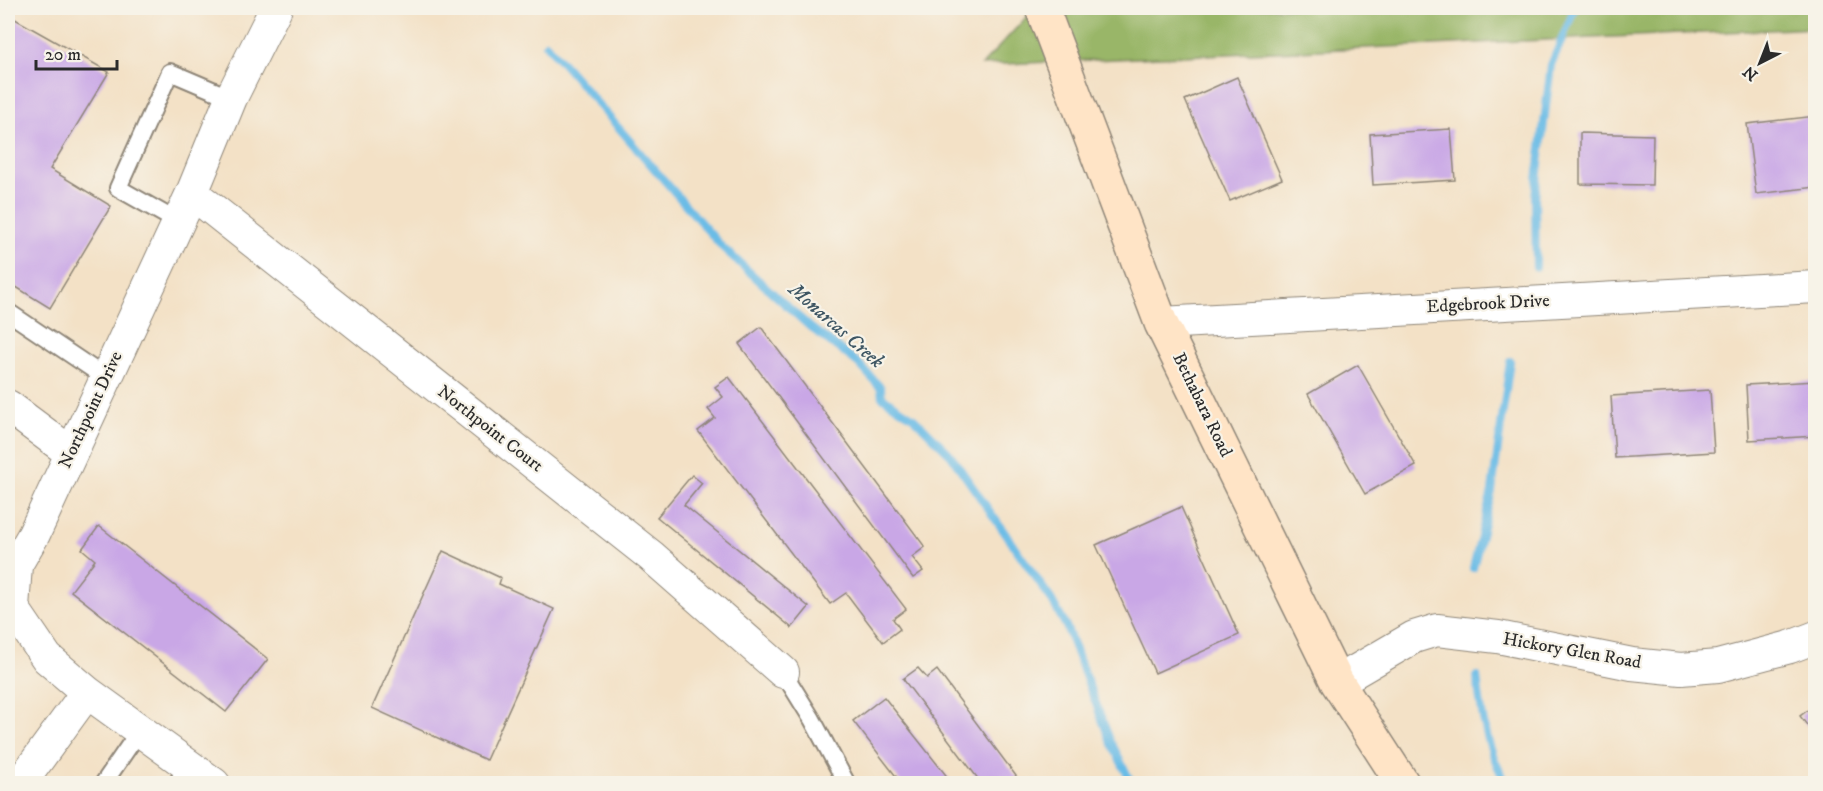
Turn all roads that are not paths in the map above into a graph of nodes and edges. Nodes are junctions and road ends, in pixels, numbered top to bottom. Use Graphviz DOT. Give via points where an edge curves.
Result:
graph roads {
  1 [pos="276,8"];
  2 [pos="1042,8"];
  3 [pos="231,98"];
  4 [pos="192,193"];
  5 [pos="178,222"];
  6 [pos="1815,287"];
  7 [pos="8,312"];
  8 [pos="1161,323"];
  9 [pos="106,378"];
  10 [pos="8,406"];
  11 [pos="72,453"];
  12 [pos="1815,637"];
  13 [pos="783,672"];
  14 [pos="1337,682"];
  15 [pos="87,692"];
  16 [pos="140,730"];
  17 [pos="194,777"];
  18 [pos="20,783"];
  19 [pos="103,783"];
  20 [pos="847,783"];
  21 [pos="1403,783"];
  1 -- 3 [label="street, Northpoint Drive"];
  2 -- 8 [label="street, Bethabara Road"];
  3 -- 4 [label="street, Northpoint Drive"];
  3 -- 5 [label="lane" via="170,72 118,188"];
  4 -- 5 [label="street, Northpoint Drive"];
  4 -- 13 [label="street, Northpoint Court" via="651,556"];
  5 -- 9 [label="street, Northpoint Drive"];
  6 -- 8 [label="street, Edgebrook Drive"];
  7 -- 9 [label="lane"];
  8 -- 14 [label="street, Bethabara Road"];
  9 -- 11 [label="street, Northpoint Drive"];
  10 -- 11 [label="street"];
  11 -- 15 [label="street, Northpoint Drive" via="16,565 13,608 47,658"];
  12 -- 14 [label="street, Hickory Glen Road" via="1718,666 1681,669 1437,630 1414,637"];
  13 -- 20 [label="lane"];
  14 -- 21 [label="street, Bethabara Road"];
  15 -- 16 [label="street, Northpoint Drive"];
  15 -- 18 [label="street"];
  16 -- 17 [label="street, Northpoint Drive"];
  16 -- 19 [label="lane"];
}
